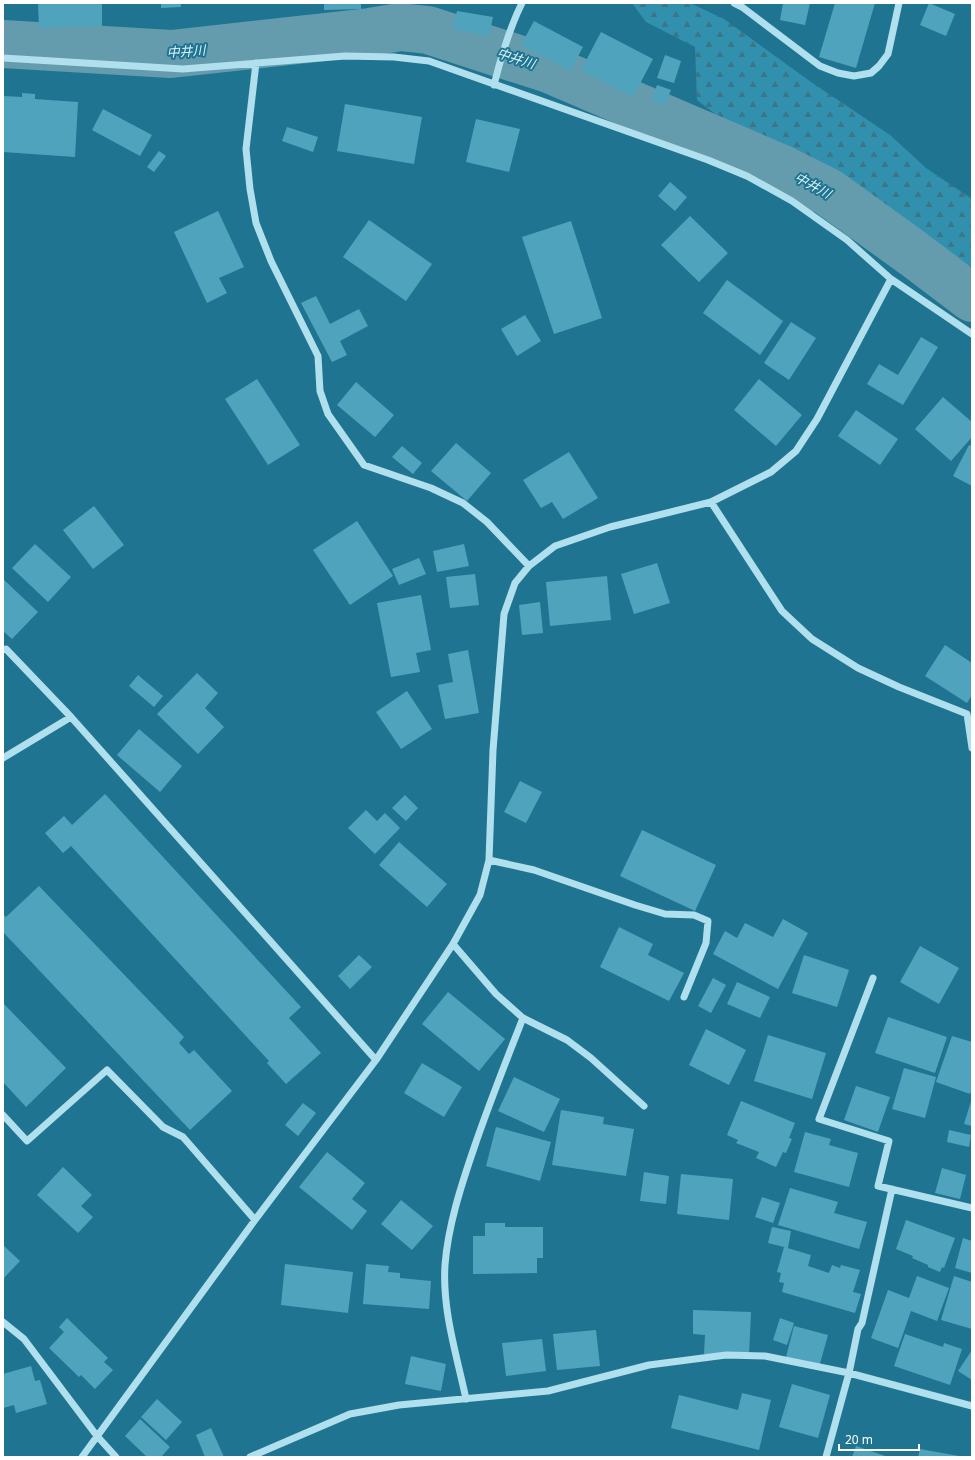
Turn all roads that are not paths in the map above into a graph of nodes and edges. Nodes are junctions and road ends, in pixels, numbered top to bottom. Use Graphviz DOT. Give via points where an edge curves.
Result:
graph roads {
  1 [pos="522,3"];
  2 [pos="734,3"];
  3 [pos="899,3"];
  4 [pos="3,58"];
  5 [pos="256,64"];
  6 [pos="494,85"];
  7 [pos="891,280"];
  8 [pos="972,334"];
  9 [pos="711,502"];
  10 [pos="529,566"];
  11 [pos="3,650"];
  12 [pos="71,717"];
  13 [pos="972,748"];
  14 [pos="3,758"];
  15 [pos="489,860"];
  16 [pos="453,944"];
  17 [pos="873,978"];
  18 [pos="684,997"];
  19 [pos="523,1018"];
  20 [pos="376,1060"];
  21 [pos="644,1106"];
  22 [pos="3,1114"];
  23 [pos="892,1189"];
  24 [pos="972,1208"];
  25 [pos="255,1220"];
  26 [pos="3,1322"];
  27 [pos="849,1373"];
  28 [pos="466,1400"];
  29 [pos="972,1406"];
  30 [pos="97,1436"];
  31 [pos="82,1457"];
  32 [pos="116,1457"];
  33 [pos="250,1457"];
  34 [pos="826,1457"];
  1 -- 6 [label="street" via="508,37"];
  2 -- 3 [label="street" via="820,66 854,76 871,72 888,54"];
  4 -- 5 [label="street" via="183,69"];
  5 -- 6 [label="street" via="345,56 394,57 429,61"];
  5 -- 10 [label="street" via="246,149 256,223 271,261 318,356 320,391 328,414 364,465 431,488 463,503 487,522"];
  6 -- 7 [label="street" via="747,176 792,200 847,240"];
  7 -- 8 [label="street"];
  7 -- 9 [label="street" via="817,419 796,451 771,472"];
  9 -- 10 [label="street" via="610,527 555,546"];
  9 -- 13 [label="street" via="782,611 812,639 858,668 967,714"];
  10 -- 15 [label="street" via="515,583 504,614 493,750"];
  11 -- 12 [label="street" via="6,648"];
  12 -- 14 [label="street"];
  12 -- 20 [label="street"];
  15 -- 16 [label="street" via="480,895"];
  15 -- 18 [label="street" via="534,870 666,914 694,915 708,920 706,943"];
  16 -- 19 [label="street" via="496,994"];
  16 -- 20 [label="street"];
  17 -- 23 [label="street" via="819,1119 889,1141 878,1186"];
  19 -- 21 [label="street" via="567,1040"];
  19 -- 28 [label="street" via="495,1087 466,1171 450,1228 445,1266 447,1311"];
  20 -- 25 [label="street"];
  22 -- 25 [label="street" via="27,1141 107,1070 163,1127 183,1137"];
  23 -- 24 [label="street"];
  23 -- 27 [label="street"];
  25 -- 30 [label="street"];
  26 -- 30 [label="street" via="24,1339"];
  27 -- 28 [label="street" via="765,1356 726,1355 649,1365 548,1391"];
  27 -- 29 [label="street"];
  27 -- 34 [label="street"];
  28 -- 33 [label="street" via="399,1405 350,1414"];
  30 -- 31 [label="street"];
  30 -- 32 [label="street"];
}
